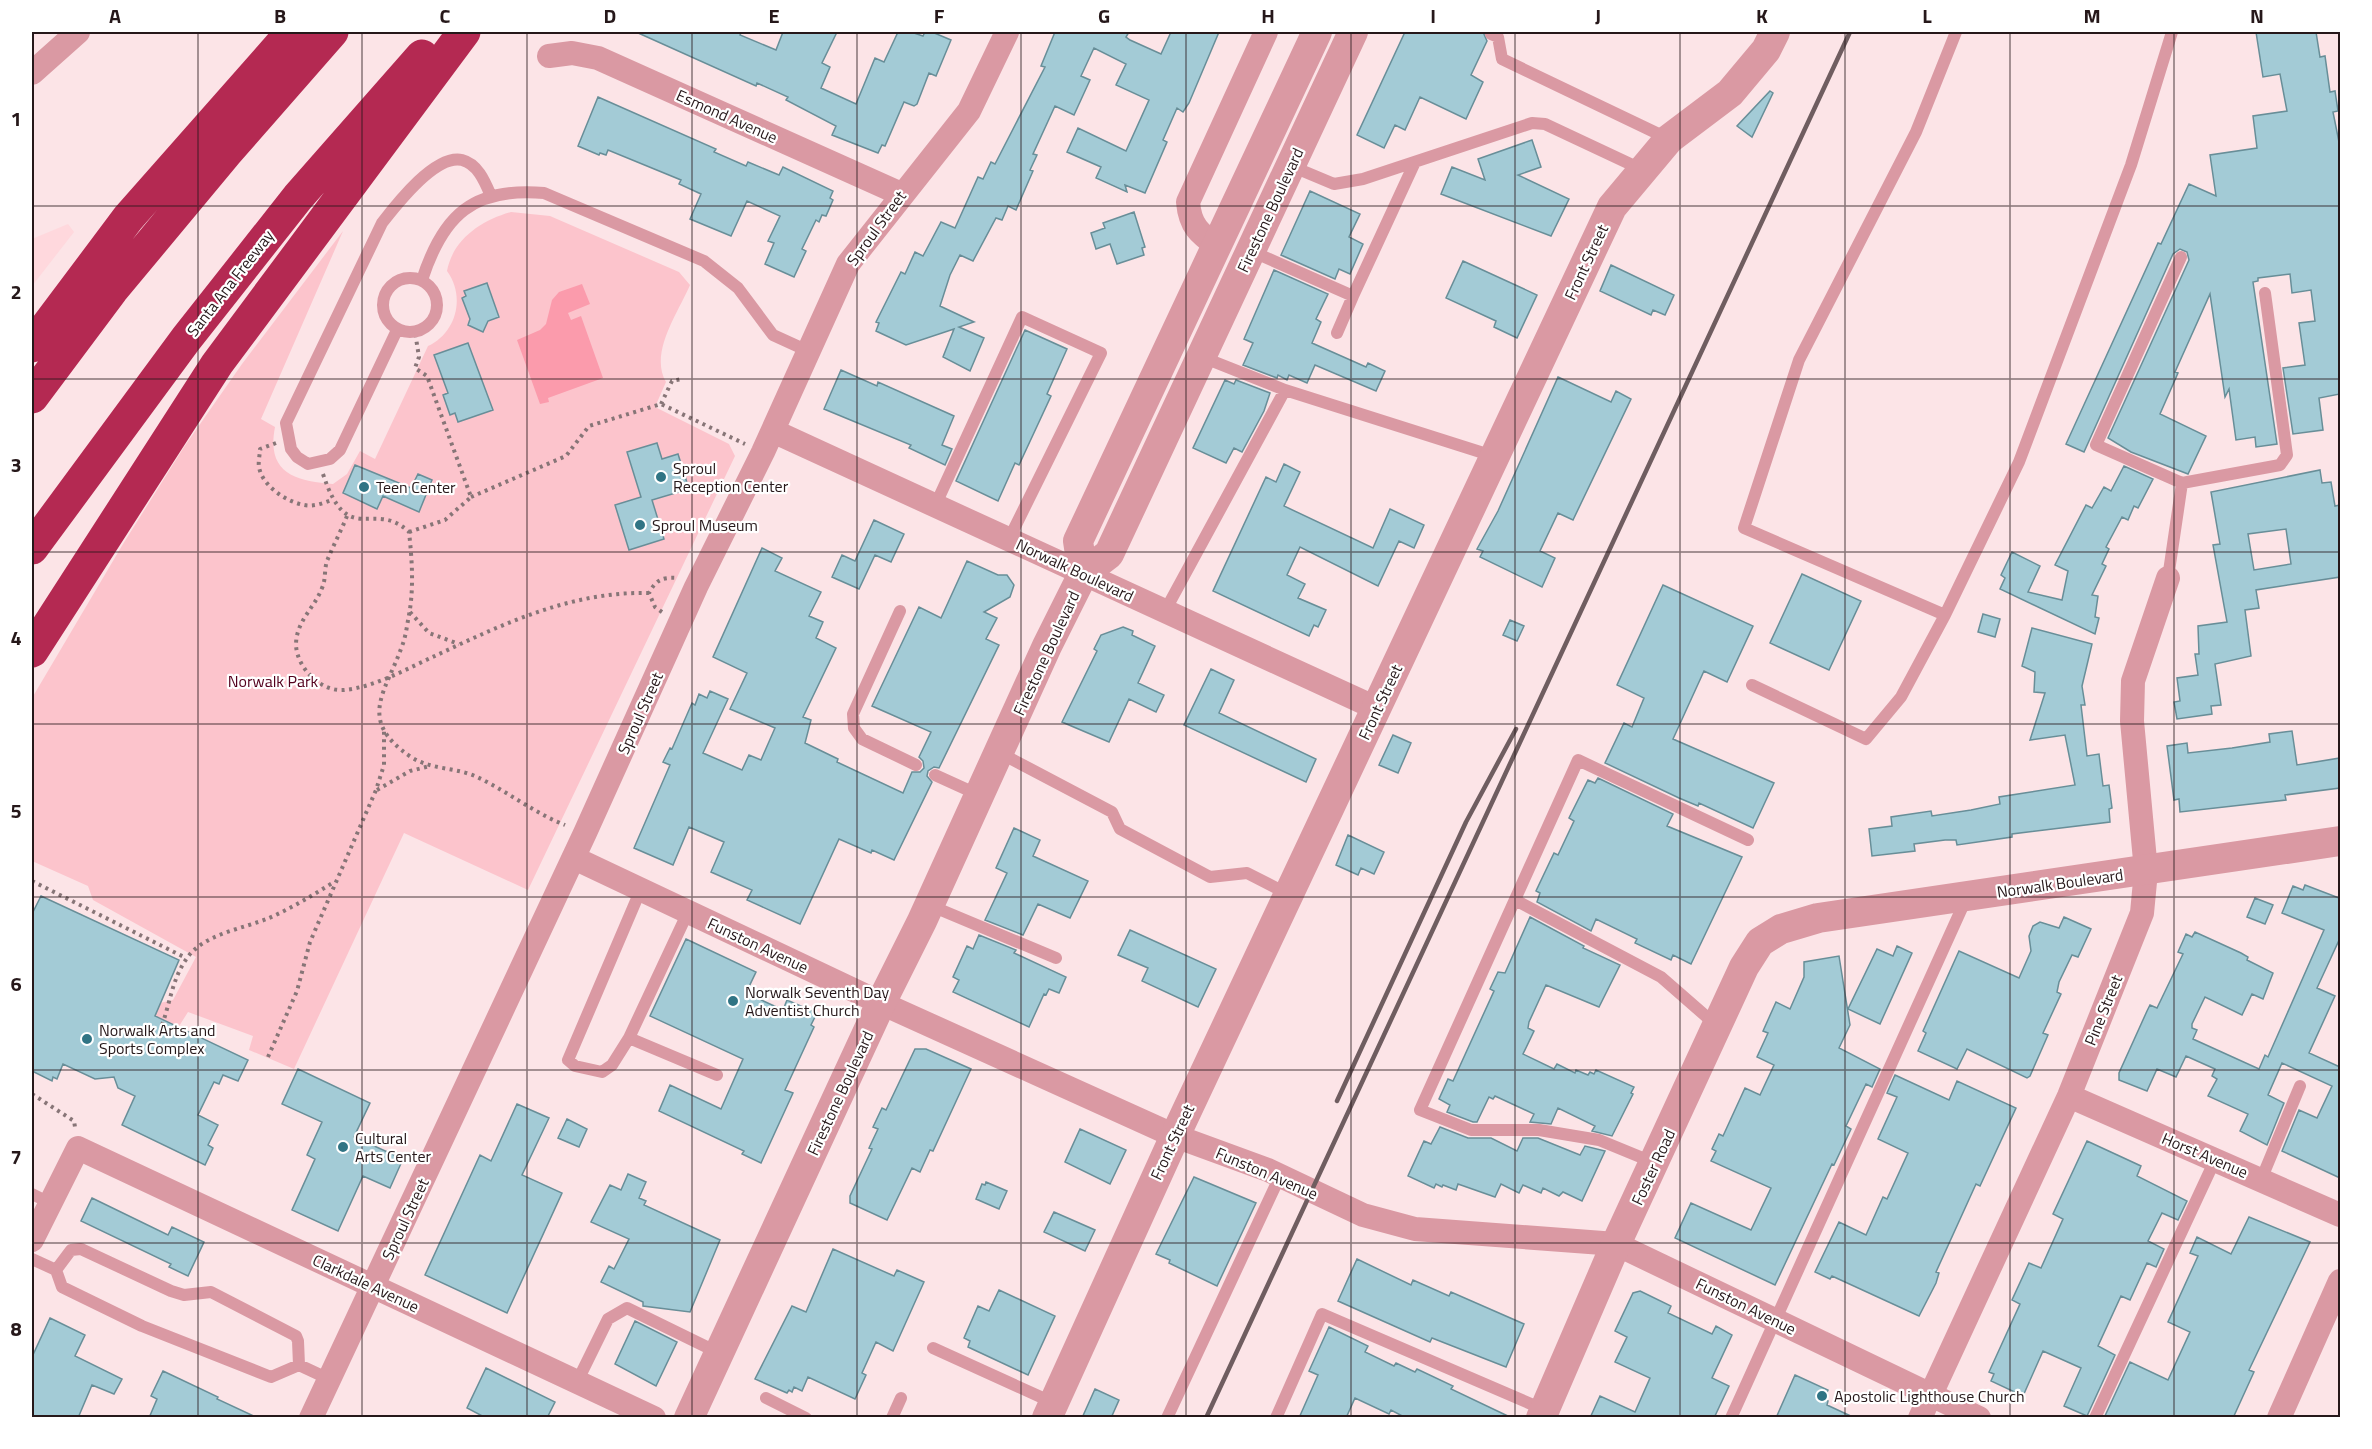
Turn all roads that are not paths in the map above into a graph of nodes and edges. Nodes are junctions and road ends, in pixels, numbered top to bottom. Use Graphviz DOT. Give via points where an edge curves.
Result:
graph roads {
  1 [pos="78,32"];
  2 [pos="292,32"];
  3 [pos="332,32"];
  4 [pos="444,32"];
  5 [pos="464,32"];
  6 [pos="1007,32"];
  7 [pos="1266,32"];
  8 [pos="1317,32"];
  9 [pos="1353,32"];
  10 [pos="1775,32"];
  11 [pos="1956,32"];
  12 [pos="2172,32"];
  13 [pos="1491,34"];
  14 [pos="549,56"];
  15 [pos="32,72"];
  16 [pos="1669,139"];
  17 [pos="1415,162"];
  18 [pos="1291,166"];
  19 [pos="1643,170"];
  20 [pos="901,194"];
  21 [pos="491,196"];
  22 [pos="1218,247"];
  23 [pos="1251,251"];
  24 [pos="2181,257"];
  25 [pos="422,280"];
  26 [pos="2265,293"];
  27 [pos="1353,296"];
  28 [pos="397,330"];
  29 [pos="1337,333"];
  30 [pos="32,346"];
  31 [pos="808,351"];
  32 [pos="1202,357"];
  33 [pos="1285,390"];
  34 [pos="32,397"];
  35 [pos="773,431"];
  36 [pos="1494,457"];
  37 [pos="2182,483"];
  38 [pos="935,506"];
  39 [pos="1009,539"];
  40 [pos="32,548"];
  41 [pos="1083,574"];
  42 [pos="2168,578"];
  43 [pos="900,611"];
  44 [pos="1165,611"];
  45 [pos="1946,615"];
  46 [pos="32,651"];
  47 [pos="1752,685"];
  48 [pos="1378,709"];
  49 [pos="999,752"];
  50 [pos="916,765"];
  51 [pos="935,775"];
  52 [pos="980,795"];
  53 [pos="1748,840"];
  54 [pos="2340,841"];
  55 [pos="574,858"];
  56 [pos="2146,871"];
  57 [pos="641,889"];
  58 [pos="1288,894"];
  59 [pos="1968,895"];
  60 [pos="1515,900"];
  61 [pos="929,905"];
  62 [pos="688,912"];
  63 [pos="1781,929"];
  64 [pos="1056,958"];
  65 [pos="881,1003"];
  66 [pos="1717,1026"];
  67 [pos="629,1038"];
  68 [pos="717,1076"];
  69 [pos="2300,1086"];
  70 [pos="2068,1096"];
  71 [pos="1175,1136"];
  72 [pos="2215,1160"];
  73 [pos="1655,1163"];
  74 [pos="1280,1176"];
  75 [pos="2261,1180"];
  76 [pos="41,1199"];
  77 [pos="2340,1215"];
  78 [pos="32,1240"];
  79 [pos="1616,1244"];
  80 [pos="32,1259"];
  81 [pos="56,1270"];
  82 [pos="2340,1281"];
  83 [pos="374,1287"];
  84 [pos="1775,1319"];
  85 [pos="933,1347"];
  86 [pos="719,1353"];
  87 [pos="299,1365"];
  88 [pos="329,1378"];
  89 [pos="578,1380"];
  90 [pos="1930,1395"];
  91 [pos="766,1398"];
  92 [pos="901,1398"];
  93 [pos="1050,1410"];
  94 [pos="1543,1414"];
  95 [pos="311,1418"];
  96 [pos="654,1418"];
  97 [pos="689,1418"];
  98 [pos="806,1418"];
  99 [pos="892,1418"];
  100 [pos="1167,1418"];
  101 [pos="1275,1418"];
  102 [pos="1731,1418"];
  103 [pos="1920,1418"];
  104 [pos="1979,1418"];
  105 [pos="2095,1418"];
  106 [pos="2279,1418"];
  1 -- 15 [label="street"];
  2 -- 30 [label="highway" via="128,218"];
  3 -- 34 [label="highway" via="119,281"];
  4 -- 40 [label="highway, Santa Ana Freeway" via="298,197 186,339"];
  5 -- 46 [label="highway" via="217,363"];
  6 -- 20 [label="street, Sproul Street" via="969,111"];
  7 -- 22 [label="street" via="1188,202 1189,219 1196,231"];
  8 -- 22 [label="street, Firestone Boulevard"];
  9 -- 18 [label="street, Firestone Boulevard"];
  10 -- 16 [label="street, Front Street" via="1766,51 1730,93"];
  11 -- 45 [label="lane" via="1916,132 1799,360 1744,528"];
  12 -- 45 [label="lane" via="2131,165 2019,462"];
  13 -- 16 [label="lane" via="1497,38 1502,58"];
  14 -- 20 [label="street, Esmond Avenue" via="572,53 598,58"];
  16 -- 19 [label="street, Front Street"];
  17 -- 18 [label="lane" via="1334,184"];
  17 -- 19 [label="lane" via="1532,123 1545,124"];
  17 -- 27 [label="lane"];
  18 -- 23 [label="street, Firestone Boulevard"];
  19 -- 36 [label="street, Front Street" via="1612,207"];
  20 -- 31 [label="street, Sproul Street" via="848,264"];
  21 -- 25 [label="lane" via="461,211 432,250"];
  21 -- 28 [label="lane" via="482,176 460,159 440,165 403,196 382,223 288,420 288,438 297,458 308,464 320,463 340,450"];
  21 -- 31 [label="lane" via="544,193 704,261 738,288 773,334"];
  22 -- 41 [label="street, Firestone Boulevard" via="1078,541"];
  23 -- 27 [label="lane"];
  23 -- 32 [label="street, Firestone Boulevard"];
  24 -- 37 [label="lane" via="2096,445"];
  25 -- 28 [label="lane" via="399,280 384,295 385,318"];
  25 -- 28 [label="lane" via="433,291 436,313 423,329"];
  26 -- 37 [label="lane" via="2287,455 2280,465"];
  27 -- 29 [label="lane"];
  31 -- 35 [label="street, Sproul Street"];
  32 -- 33 [label="lane"];
  32 -- 41 [label="street, Firestone Boulevard" via="1109,554"];
  33 -- 36 [label="lane"];
  33 -- 44 [label="lane"];
  35 -- 38 [label="street, Norwalk Boulevard"];
  35 -- 55 [label="street, Sproul Street" via="696,587"];
  36 -- 48 [label="street, Front Street"];
  37 -- 42 [label="lane"];
  38 -- 39 [label="street, Norwalk Boulevard"];
  38 -- 39 [label="lane" via="1022,317 1101,353"];
  39 -- 41 [label="street, Norwalk Boulevard"];
  41 -- 44 [label="street, Norwalk Boulevard"];
  41 -- 49 [label="street, Firestone Boulevard"];
  42 -- 56 [label="street, Pine Street" via="2133,681 2132,721"];
  43 -- 50 [label="lane" via="853,714 854,729 862,739"];
  44 -- 48 [label="street, Norwalk Boulevard"];
  45 -- 47 [label="lane" via="1901,697 1866,739"];
  48 -- 58 [label="street, Front Street"];
  49 -- 52 [label="street, Firestone Boulevard"];
  49 -- 58 [label="lane" via="1112,812 1120,829 1209,877 1247,873"];
  51 -- 52 [label="lane"];
  52 -- 61 [label="street, Firestone Boulevard"];
  53 -- 60 [label="lane" via="1578,760"];
  54 -- 56 [label="street, Norwalk Boulevard"];
  55 -- 57 [label="street, Funston Avenue"];
  55 -- 83 [label="street, Sproul Street"];
  56 -- 59 [label="street, Norwalk Boulevard"];
  56 -- 70 [label="street, Pine Street" via="2142,913"];
  57 -- 62 [label="street, Funston Avenue"];
  57 -- 67 [label="lane" via="568,1060 575,1066 603,1072"];
  58 -- 71 [label="street, Front Street"];
  59 -- 63 [label="street, Norwalk Boulevard" via="1818,918"];
  59 -- 84 [label="lane"];
  60 -- 66 [label="lane" via="1661,977"];
  60 -- 73 [label="lane" via="1420,1110 1472,1130 1539,1130 1599,1140"];
  61 -- 64 [label="lane"];
  61 -- 65 [label="street, Firestone Boulevard"];
  62 -- 65 [label="street, Funston Avenue"];
  62 -- 67 [label="lane"];
  63 -- 66 [label="street, Foster Road" via="1760,942"];
  65 -- 71 [label="street, Funston Avenue"];
  65 -- 86 [label="street, Firestone Boulevard"];
  66 -- 73 [label="street, Foster Road"];
  67 -- 68 [label="lane"];
  69 -- 75 [label="lane"];
  70 -- 72 [label="street, Horst Avenue"];
  70 -- 90 [label="street, Pine Street"];
  71 -- 74 [label="street, Funston Avenue"];
  71 -- 93 [label="street, Front Street"];
  72 -- 75 [label="street, Horst Avenue"];
  72 -- 105 [label="lane"];
  73 -- 79 [label="street, Foster Road"];
  74 -- 79 [label="street, Funston Avenue" via="1363,1215 1415,1229"];
  74 -- 100 [label="lane"];
  75 -- 77 [label="street, Horst Avenue"];
  76 -- 78 [label="street"];
  76 -- 83 [label="street, Clarkdale Avenue" via="78,1148"];
  79 -- 84 [label="street, Funston Avenue"];
  79 -- 94 [label="street, Foster Road"];
  80 -- 81 [label="lane"];
  81 -- 87 [label="lane" via="62,1287 142,1326 271,1377"];
  81 -- 87 [label="lane" via="71,1250 81,1249 171,1291 184,1295 211,1292 296,1336"];
  82 -- 106 [label="street"];
  83 -- 88 [label="street, Sproul Street"];
  83 -- 89 [label="street, Clarkdale Avenue"];
  84 -- 90 [label="street, Funston Avenue"];
  84 -- 102 [label="lane"];
  85 -- 93 [label="lane"];
  86 -- 89 [label="lane" via="627,1308 608,1319"];
  86 -- 97 [label="street, Firestone Boulevard"];
  87 -- 88 [label="lane"];
  88 -- 95 [label="street, Sproul Street"];
  89 -- 96 [label="street, Clarkdale Avenue"];
  90 -- 103 [label="street, Pine Street"];
  90 -- 104 [label="street, Funston Avenue"];
  91 -- 98 [label="lane"];
  92 -- 99 [label="lane"];
  94 -- 101 [label="lane" via="1322,1314"];
}
